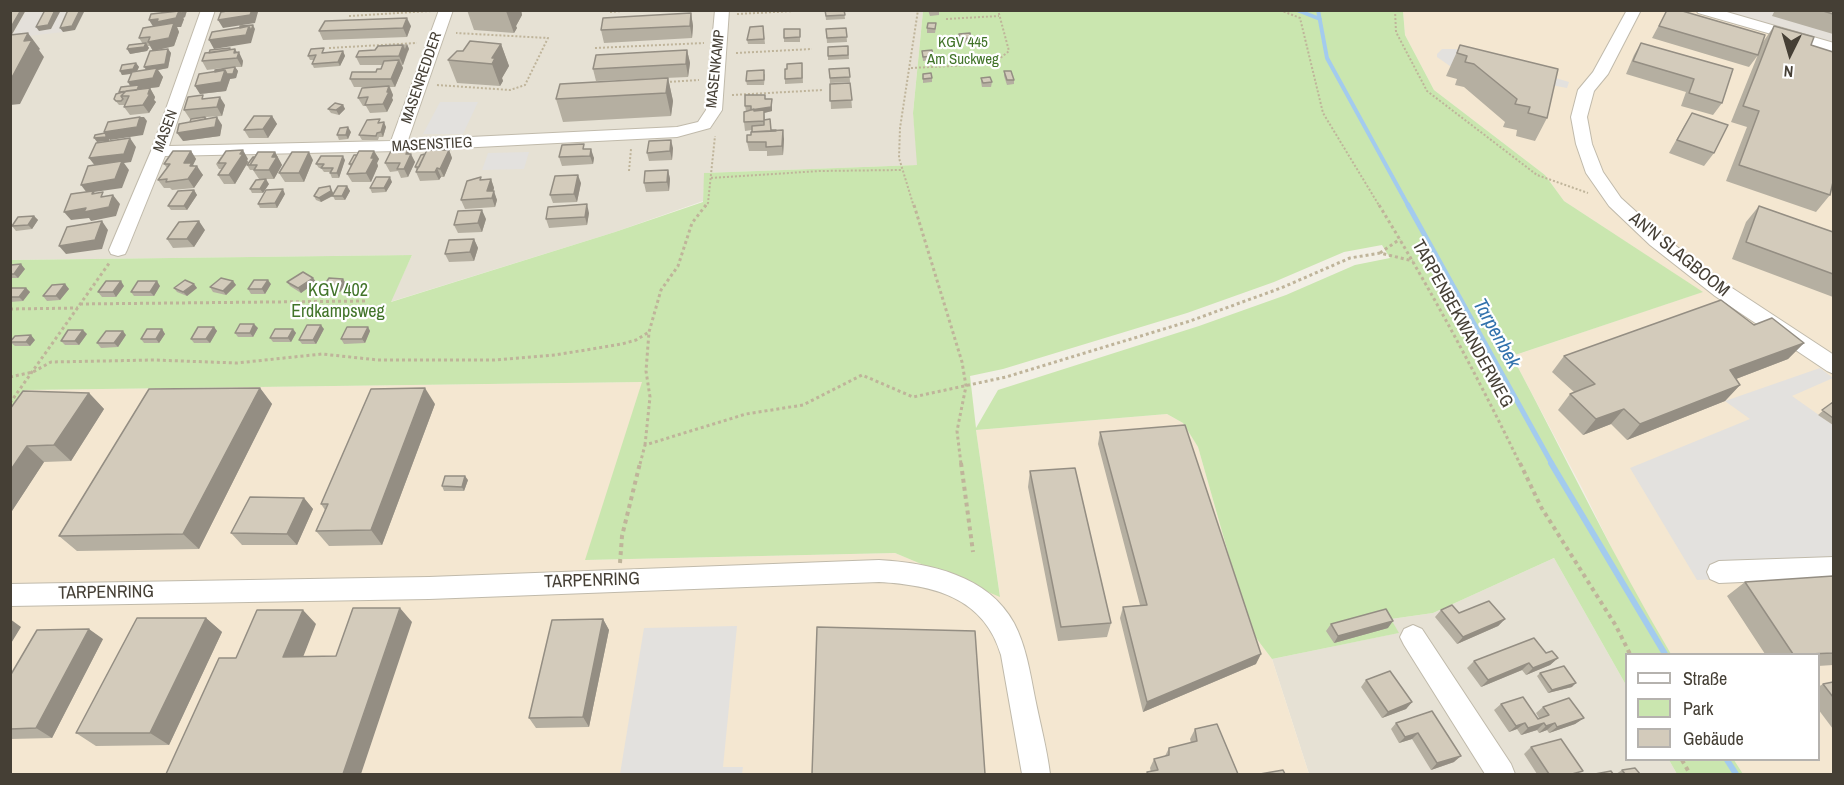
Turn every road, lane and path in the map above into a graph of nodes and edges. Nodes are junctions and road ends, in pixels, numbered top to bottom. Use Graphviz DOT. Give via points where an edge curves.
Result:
graph roads {
  1 [pos="208,10"];
  2 [pos="440,10"];
  3 [pos="446,10"];
  4 [pos="635,10"];
  5 [pos="813,10"];
  6 [pos="918,10"];
  7 [pos="998,10"];
  8 [pos="1280,10"];
  9 [pos="1395,10"];
  10 [pos="1634,10"];
  11 [pos="1703,10"];
  12 [pos="610,12"];
  13 [pos="722,13"];
  14 [pos="349,16"];
  15 [pos="999,16"];
  16 [pos="946,19"];
  17 [pos="437,37"];
  18 [pos="329,48"];
  19 [pos="595,48"];
  20 [pos="719,48"];
  21 [pos="1833,48"];
  22 [pos="812,49"];
  23 [pos="910,68"];
  24 [pos="717,79"];
  25 [pos="656,83"];
  26 [pos="420,84"];
  27 [pos="823,90"];
  28 [pos="715,96"];
  29 [pos="704,125"];
  30 [pos="633,135"];
  31 [pos="398,147"];
  32 [pos="159,151"];
  33 [pos="901,170"];
  34 [pos="629,171"];
  35 [pos="711,178"];
  36 [pos="1615,202"];
  37 [pos="1400,239"];
  38 [pos="118,250"];
  39 [pos="1380,253"];
  40 [pos="1413,261"];
  41 [pos="365,301"];
  42 [pos="79,306"];
  43 [pos="10,309"];
  44 [pos="649,332"];
  45 [pos="1833,366"];
  46 [pos="33,372"];
  47 [pos="10,377"];
  48 [pos="966,386"];
  49 [pos="10,403"];
  50 [pos="645,445"];
  51 [pos="973,552"];
  52 [pos="1833,567"];
  53 [pos="1719,572"];
  54 [pos="620,579"];
  55 [pos="10,595"];
  56 [pos="1413,637"];
  57 [pos="1630,653"];
  58 [pos="1036,774"];
  59 [pos="1501,774"];
  1 -- 32 [label="street, MASEN"];
  2 -- 14 [label="path"];
  3 -- 17 [label="street, MASENREDDER"];
  4 -- 12 [label="path"];
  5 -- 13 [label="path"];
  6 -- 23 [label="path"];
  7 -- 15 [label="path"];
  8 -- 37 [label="path, TARPENBEKWANDERWEG" via="1300,18 1323,113"];
  9 -- 36 [label="path" via="1396,33 1426,91 1537,175"];
  10 -- 36 [label="street, AN'N SLAGBOOM" via="1600,74 1586,90 1579,117 1595,173"];
  11 -- 21 [label="street"];
  13 -- 20 [label="street, MASENKAMP"];
  15 -- 16 [label="path"];
  15 -- 23 [label="path" via="1009,51 993,64"];
  17 -- 18 [label="path"];
  17 -- 26 [label="street, MASENREDDER"];
  17 -- 26 [label="path" via="548,38 525,85 510,90"];
  19 -- 20 [label="path"];
  20 -- 22 [label="path"];
  20 -- 24 [label="street, MASENKAMP"];
  23 -- 33 [label="path" via="900,128"];
  24 -- 25 [label="path"];
  24 -- 28 [label="street, MASENKAMP"];
  26 -- 31 [label="street, MASENREDDER"];
  27 -- 28 [label="path"];
  28 -- 29 [label="street, MASENKAMP" via="714,110"];
  29 -- 30 [label="street, MASENSTIEG" via="677,132"];
  29 -- 35 [label="path" via="715,131"];
  30 -- 31 [label="street, MASENSTIEG"];
  30 -- 34 [label="path"];
  31 -- 32 [label="street, MASENSTIEG"];
  32 -- 38 [label="street, MASEN"];
  33 -- 35 [label="path"];
  33 -- 48 [label="path" via="931,258"];
  35 -- 44 [label="path" via="708,203 692,223 678,266 661,290"];
  36 -- 45 [label="street, AN'N SLAGBOOM" via="1657,242 1722,291"];
  37 -- 39 [label="path"];
  37 -- 40 [label="path, TARPENBEKWANDERWEG"];
  38 -- 42 [label="path"];
  39 -- 40 [label="path"];
  39 -- 48 [label="path" via="1350,258 1190,321"];
  40 -- 57 [label="path, TARPENBEKWANDERWEG" via="1479,379 1541,507"];
  41 -- 42 [label="path"];
  42 -- 43 [label="path"];
  42 -- 46 [label="path"];
  44 -- 46 [label="path" via="622,344 494,360 378,360 322,354 237,363 51,362"];
  44 -- 50 [label="path" via="646,371 650,397"];
  46 -- 47 [label="path"];
  46 -- 49 [label="path"];
  48 -- 50 [label="path" via="913,397 862,375 803,405 746,414"];
  48 -- 51 [label="path" via="957,431"];
  50 -- 54 [label="path" via="622,536"];
  52 -- 53 [label="street"];
  54 -- 55 [label="street, TARPENRING" via="417,588"];
  54 -- 58 [label="street, TARPENRING" via="900,572 933,577 957,586 994,613 1005,631 1014,654"];
  56 -- 59 [label="street"];
}
